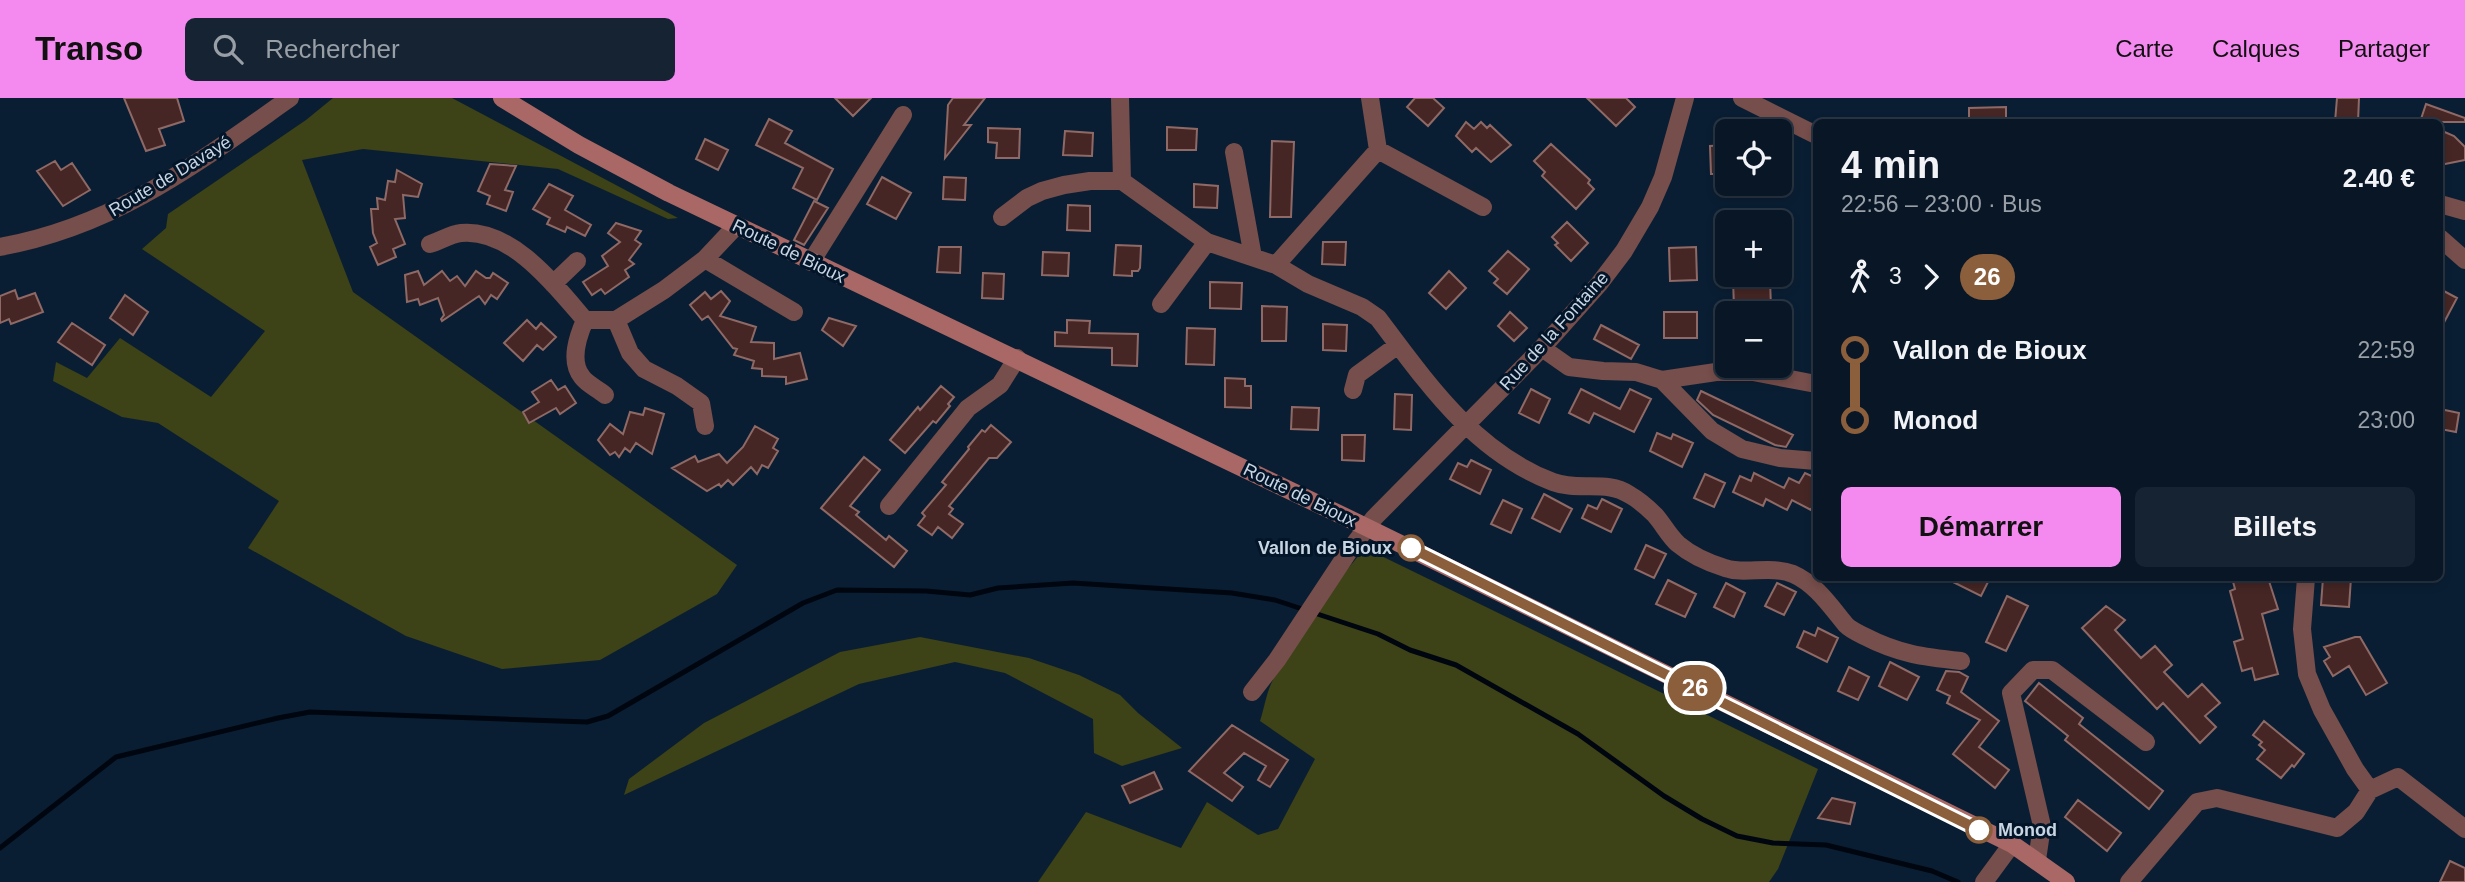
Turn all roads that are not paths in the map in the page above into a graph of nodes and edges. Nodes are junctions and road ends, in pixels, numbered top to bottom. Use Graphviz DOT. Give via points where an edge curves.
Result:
graph roads {
  1 [pos="290,98"];
  2 [pos="502,98"];
  3 [pos="513,98"];
  4 [pos="1120,98"];
  5 [pos="1370,98"];
  6 [pos="1685,98"];
  7 [pos="1742,98"];
  8 [pos="531,114"];
  9 [pos="903,115"];
  10 [pos="1813,134"];
  11 [pos="1378,150"];
  12 [pos="1234,152"];
  13 [pos="1122,181"];
  14 [pos="2443,205"];
  15 [pos="1483,207"];
  16 [pos="2465,211"];
  17 [pos="1002,217"];
  18 [pos="736,226"];
  19 [pos="2443,241"];
  20 [pos="1207,243"];
  21 [pos="430,244"];
  22 [pos="0,247"];
  23 [pos="1253,257"];
  24 [pos="705,259"];
  25 [pos="2465,260"];
  26 [pos="577,261"];
  27 [pos="811,262"];
  28 [pos="1276,265"];
  29 [pos="553,284"];
  30 [pos="1161,304"];
  31 [pos="794,312"];
  32 [pos="585,320"];
  33 [pos="616,320"];
  34 [pos="1398,345"];
  35 [pos="1542,348"];
  36 [pos="1017,358"];
  37 [pos="1662,380"];
  38 [pos="1813,383"];
  39 [pos="1353,390"];
  40 [pos="605,395"];
  41 [pos="705,426"];
  42 [pos="1466,427"];
  43 [pos="1813,461"];
  44 [pos="889,506"];
  45 [pos="1366,527"];
  46 [pos="2306,581"];
  47 [pos="1961,660"];
  48 [pos="1252,692"];
  49 [pos="2146,742"];
  50 [pos="2370,790"];
  51 [pos="2465,829"];
  52 [pos="2012,844"];
  53 [pos="2037,860"];
  54 [pos="1984,882"];
  55 [pos="2066,882"];
  56 [pos="2129,882"];
  1 -- 22 [label="street, Route de Davayé" via="144,196 73,229"];
  2 -- 8 [label="main road, Route de Bioux"];
  3 -- 8 [label="main road, Route de Bioux"];
  4 -- 13 [label="street"];
  5 -- 11 [label="street"];
  6 -- 35 [label="street, Rue de la Fontaine" via="1650,207 1624,251"];
  7 -- 10 [label="street"];
  8 -- 18 [label="main road, Route de Bioux" via="579,145"];
  9 -- 27 [label="street"];
  11 -- 15 [label="street"];
  11 -- 28 [label="street"];
  12 -- 23 [label="street"];
  13 -- 17 [label="street" via="1090,181 1042,191"];
  13 -- 20 [label="street"];
  14 -- 16 [label="street"];
  18 -- 24 [label="street"];
  18 -- 27 [label="main road, Route de Bioux"];
  19 -- 25 [label="street"];
  20 -- 23 [label="street"];
  20 -- 30 [label="street"];
  21 -- 29 [label="street" via="459,233 486,234 506,242"];
  23 -- 28 [label="street"];
  24 -- 31 [label="street"];
  24 -- 33 [label="street"];
  26 -- 29 [label="street"];
  27 -- 36 [label="main road, Route de Bioux"];
  28 -- 34 [label="street" via="1362,307 1378,318"];
  29 -- 32 [label="street"];
  32 -- 33 [label="street"];
  32 -- 40 [label="street" via="575,355 580,375"];
  33 -- 41 [label="street" via="630,354 644,369 701,403"];
  34 -- 39 [label="street" via="1357,375"];
  34 -- 42 [label="street"];
  35 -- 37 [label="street" via="1569,367 1636,372"];
  35 -- 42 [label="street, Rue de la Fontaine"];
  36 -- 44 [label="street" via="1000,385 968,408"];
  36 -- 45 [label="main road, Route de Bioux"];
  37 -- 38 [label="street" via="1753,372"];
  37 -- 43 [label="street" via="1712,431 1742,449"];
  42 -- 45 [label="street, Rue de la Fontaine"];
  42 -- 47 [label="street" via="1529,472 1557,484 1613,486 1630,495 1654,514 1677,543 1698,557 1728,569 1793,574 1836,610 1848,628 1879,644 1911,656"];
  45 -- 48 [label="street, Rue de la Fontaine"];
  45 -- 52 [label="main road, Route de Bioux"];
  46 -- 50 [label="street" via="2302,629 2307,674 2322,710"];
  49 -- 53 [label="street" via="2052,670 2032,670 2018,685 2011,693 2042,826"];
  50 -- 51 [label="street" via="2398,778"];
  50 -- 56 [label="street" via="2356,812 2337,828 2217,798 2197,802"];
  52 -- 53 [label="main road, Route de Bioux"];
  52 -- 54 [label="street"];
  53 -- 55 [label="main road, Route de Bioux"];
}
